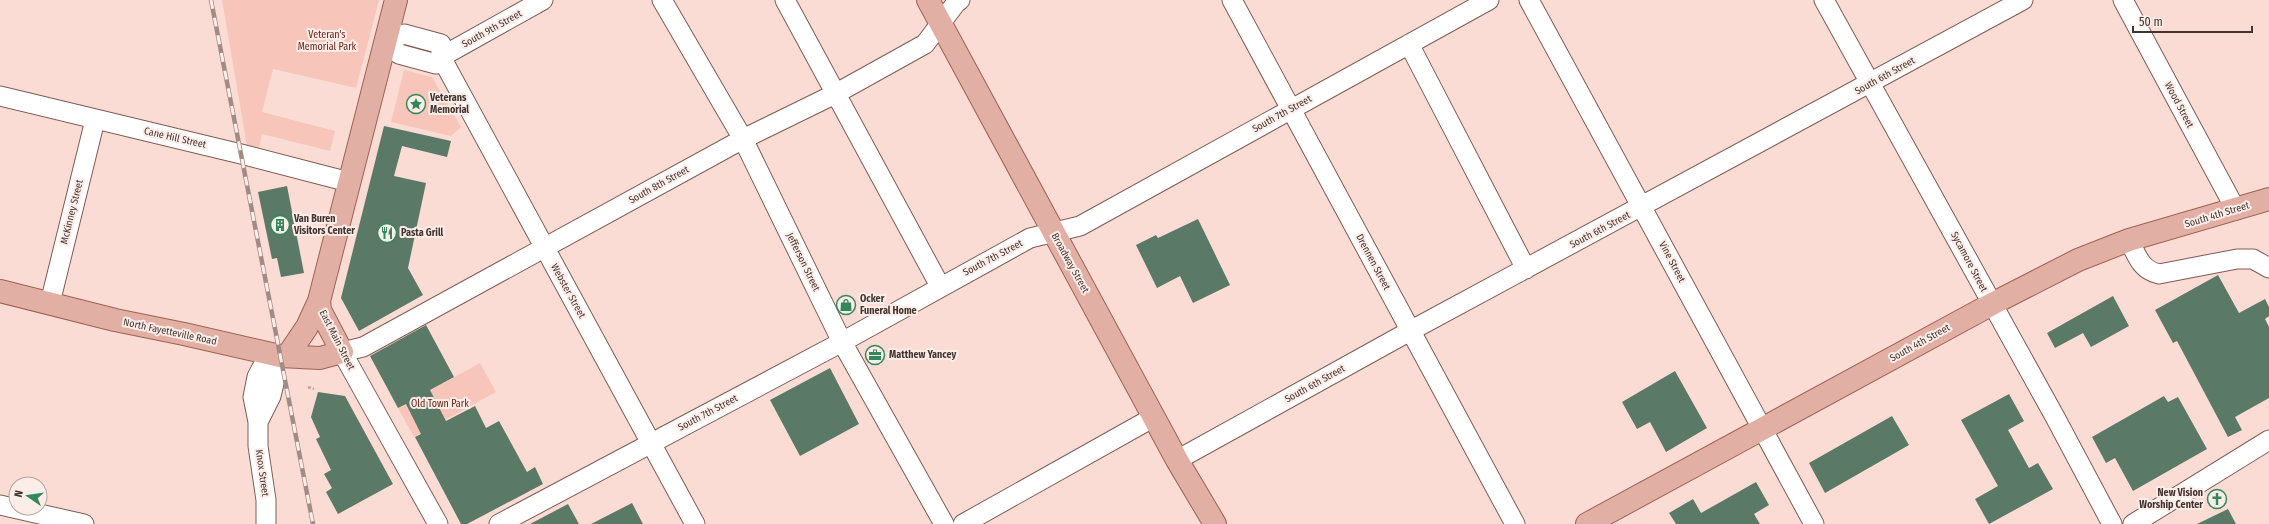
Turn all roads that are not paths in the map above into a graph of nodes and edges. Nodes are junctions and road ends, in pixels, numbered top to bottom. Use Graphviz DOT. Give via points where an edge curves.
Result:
graph roads {
  1 [pos="396,0"];
  2 [pos="543,0"];
  3 [pos="662,0"];
  4 [pos="784,0"];
  5 [pos="928,0"];
  6 [pos="960,0"];
  7 [pos="1232,0"];
  8 [pos="1489,0"];
  9 [pos="1529,0"];
  10 [pos="1824,0"];
  11 [pos="2024,0"];
  12 [pos="2123,0"];
  13 [pos="941,24"];
  14 [pos="385,42"];
  15 [pos="1409,44"];
  16 [pos="440,57"];
  17 [pos="1870,84"];
  18 [pos="835,94"];
  19 [pos="0,96"];
  20 [pos="1290,109"];
  21 [pos="95,120"];
  22 [pos="743,139"];
  23 [pos="349,182"];
  24 [pos="2269,198"];
  25 [pos="1643,207"];
  26 [pos="2236,210"];
  27 [pos="1054,232"];
  28 [pos="2129,240"];
  29 [pos="545,248"];
  30 [pos="2269,268"];
  31 [pos="1526,269"];
  32 [pos="940,286"];
  33 [pos="0,291"];
  34 [pos="319,300"];
  35 [pos="50,303"];
  36 [pos="1992,304"];
  37 [pos="1410,331"];
  38 [pos="842,342"];
  39 [pos="342,352"];
  40 [pos="279,354"];
  41 [pos="1154,417"];
  42 [pos="1763,430"];
  43 [pos="2269,440"];
  44 [pos="651,443"];
  45 [pos="1177,460"];
  46 [pos="0,505"];
  47 [pos="84,524"];
  48 [pos="266,524"];
  49 [pos="438,524"];
  50 [pos="499,524"];
  51 [pos="695,524"];
  52 [pos="944,524"];
  53 [pos="964,524"];
  54 [pos="1215,524"];
  55 [pos="1515,524"];
  56 [pos="1587,524"];
  57 [pos="1814,524"];
  58 [pos="2112,524"];
  59 [pos="2133,524"];
  1 -- 14 [label="main road, East Main Street"];
  2 -- 16 [label="street, South 9th Street"];
  3 -- 22 [label="street, Jefferson Street"];
  4 -- 18 [label="street"];
  5 -- 13 [label="main road, Broadway Street"];
  6 -- 13 [label="street, South 8th Street"];
  7 -- 20 [label="street, Drennen Street"];
  8 -- 15 [label="street, South 7th Street"];
  9 -- 25 [label="street, Vine Street"];
  10 -- 17 [label="street, Sycamore Street"];
  11 -- 17 [label="street, South 6th Street"];
  12 -- 26 [label="street, Wood Street"];
  13 -- 18 [label="street, South 8th Street" via="926,44"];
  13 -- 27 [label="main road, Broadway Street"];
  14 -- 16 [label="street" via="399,54 436,64"];
  14 -- 23 [label="main road, East Main Street"];
  15 -- 20 [label="street, South 7th Street"];
  15 -- 31 [label="street"];
  16 -- 29 [label="street, Webster Street"];
  17 -- 25 [label="street, South 6th Street"];
  17 -- 36 [label="street, Sycamore Street"];
  18 -- 22 [label="street, South 8th Street"];
  18 -- 32 [label="street"];
  19 -- 21 [label="street, Cane Hill Street"];
  20 -- 27 [label="street, South 7th Street" via="1080,226"];
  20 -- 37 [label="street, Drennen Street"];
  21 -- 23 [label="street, Cane Hill Street"];
  21 -- 35 [label="street, McKinney Street"];
  22 -- 29 [label="street, South 8th Street"];
  22 -- 38 [label="street, Jefferson Street"];
  23 -- 34 [label="main road, East Main Street"];
  24 -- 26 [label="main road, South 4th Street"];
  25 -- 31 [label="street, South 6th Street"];
  25 -- 42 [label="street, Vine Street"];
  26 -- 28 [label="main road, South 4th Street"];
  27 -- 32 [label="street, South 7th Street" via="1030,238"];
  27 -- 41 [label="main road, Broadway Street"];
  28 -- 30 [label="street" via="2142,266 2149,272 2159,274 2237,259 2253,259"];
  28 -- 36 [label="main road, South 4th Street" via="2078,260"];
  29 -- 39 [label="street, South 8th Street" via="363,347"];
  29 -- 44 [label="street, Webster Street"];
  31 -- 37 [label="street, South 6th Street"];
  32 -- 38 [label="street, South 7th Street"];
  33 -- 35 [label="main road, North Fayetteville Road"];
  34 -- 39 [label="main road, East Main Street" via="320,310"];
  34 -- 40 [label="main road" via="306,327"];
  35 -- 40 [label="main road, North Fayetteville Road" via="115,320"];
  36 -- 42 [label="main road, South 4th Street"];
  36 -- 58 [label="street, Sycamore Street"];
  37 -- 45 [label="street, South 6th Street"];
  37 -- 55 [label="street, Drennen Street"];
  38 -- 44 [label="street, South 7th Street"];
  38 -- 52 [label="street, Jefferson Street"];
  39 -- 40 [label="main road, North Fayetteville Road" via="320,358"];
  39 -- 49 [label="street, East Main Street"];
  40 -- 48 [label="street, Knox Street" via="271,396 258,422"];
  41 -- 45 [label="main road, Broadway Street"];
  41 -- 53 [label="street"];
  42 -- 56 [label="main road, South 4th Street"];
  42 -- 57 [label="street, Vine Street"];
  43 -- 59 [label="street"];
  44 -- 50 [label="street, South 7th Street"];
  44 -- 51 [label="street, Webster Street"];
  45 -- 54 [label="main road, Broadway Street"];
  46 -- 47 [label="street"];
}
